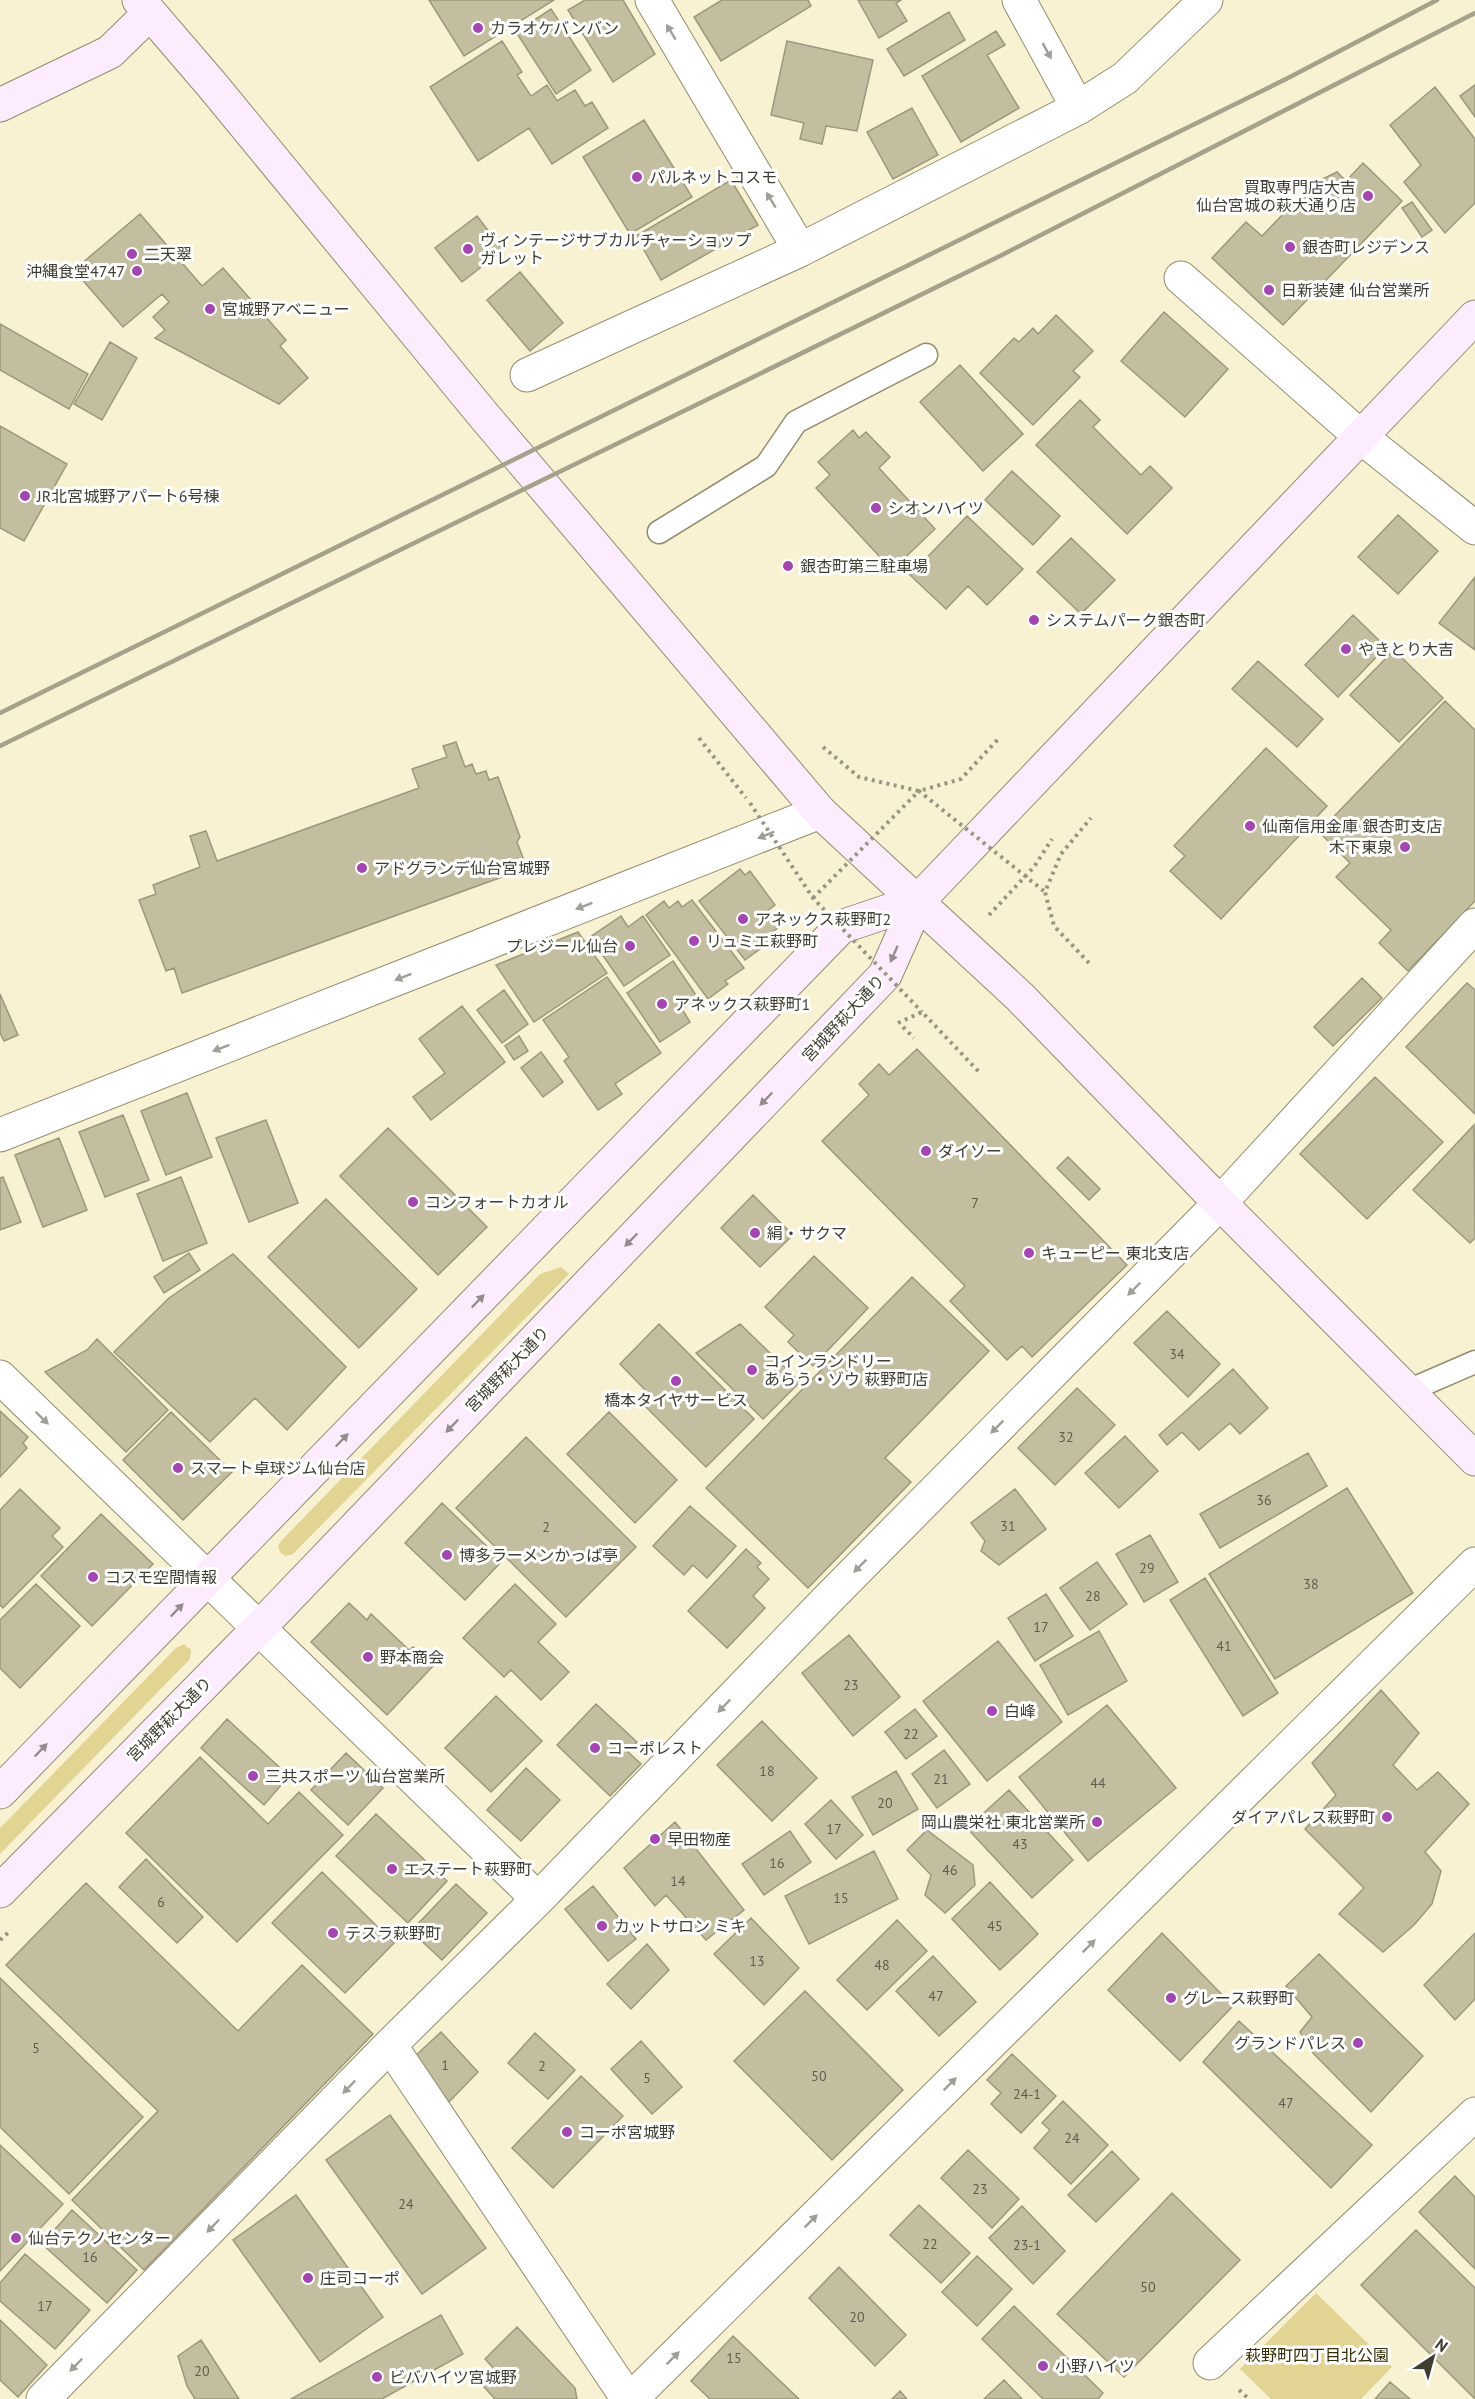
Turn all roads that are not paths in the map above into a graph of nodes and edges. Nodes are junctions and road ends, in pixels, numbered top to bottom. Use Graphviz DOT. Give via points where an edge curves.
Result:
graph roads {
  1 [pos="652,0"];
  2 [pos="1019,0"];
  3 [pos="1206,0"];
  4 [pos="144,7"];
  5 [pos="0,105"];
  6 [pos="1078,108"];
  7 [pos="800,250"];
  8 [pos="1180,278"];
  9 [pos="1475,317"];
  10 [pos="926,355"];
  11 [pos="527,375"];
  12 [pos="1361,437"];
  13 [pos="1475,528"];
  14 [pos="659,532"];
  15 [pos="820,812"];
  16 [pos="918,901"];
  17 [pos="1471,938"];
  18 [pos="0,1135"];
  19 [pos="1220,1203"];
  20 [pos="1475,1362"];
  21 [pos="0,1377"];
  22 [pos="1408,1391"];
  23 [pos="1475,1458"];
  24 [pos="1475,1564"];
  25 [pos="208,1579"];
  26 [pos="259,1628"];
  27 [pos="0,1792"];
  28 [pos="0,1891"];
  29 [pos="538,1899"];
  30 [pos="390,2045"];
  31 [pos="1475,2114"];
  32 [pos="1210,2363"];
  33 [pos="43,2399"];
  34 [pos="630,2399"];
  7 -- 1 [label="street, one-way"];
  2 -- 6 [label="street, one-way"];
  3 -- 6 [label="street" via="1125,78"];
  4 -- 5 [label="street" via="110,52"];
  4 -- 15 [label="street"];
  6 -- 7 [label="street"];
  7 -- 11 [label="street"];
  8 -- 12 [label="street"];
  9 -- 12 [label="street"];
  10 -- 14 [label="lane" via="796,422 766,466"];
  12 -- 13 [label="street"];
  12 -- 16 [label="street"];
  15 -- 16 [label="street"];
  15 -- 18 [label="street, one-way"];
  16 -- 19 [label="street" via="1020,997"];
  25 -- 16 [label="street, one-way" via="841,927"];
  16 -- 26 [label="street, 宮城野萩大通り, one-way" via="885,975"];
  17 -- 19 [label="street"];
  19 -- 22 [label="street"];
  19 -- 29 [label="street, one-way" via="838,1588"];
  20 -- 22 [label="lane"];
  21 -- 25 [label="street, one-way"];
  22 -- 23 [label="street"];
  34 -- 24 [label="street, one-way"];
  25 -- 26 [label="street"];
  27 -- 25 [label="street, one-way"];
  26 -- 28 [label="street, 宮城野萩大通り"];
  26 -- 29 [label="street"];
  29 -- 30 [label="street"];
  30 -- 33 [label="street, one-way"];
  30 -- 34 [label="street"];
  31 -- 32 [label="street"];
}
